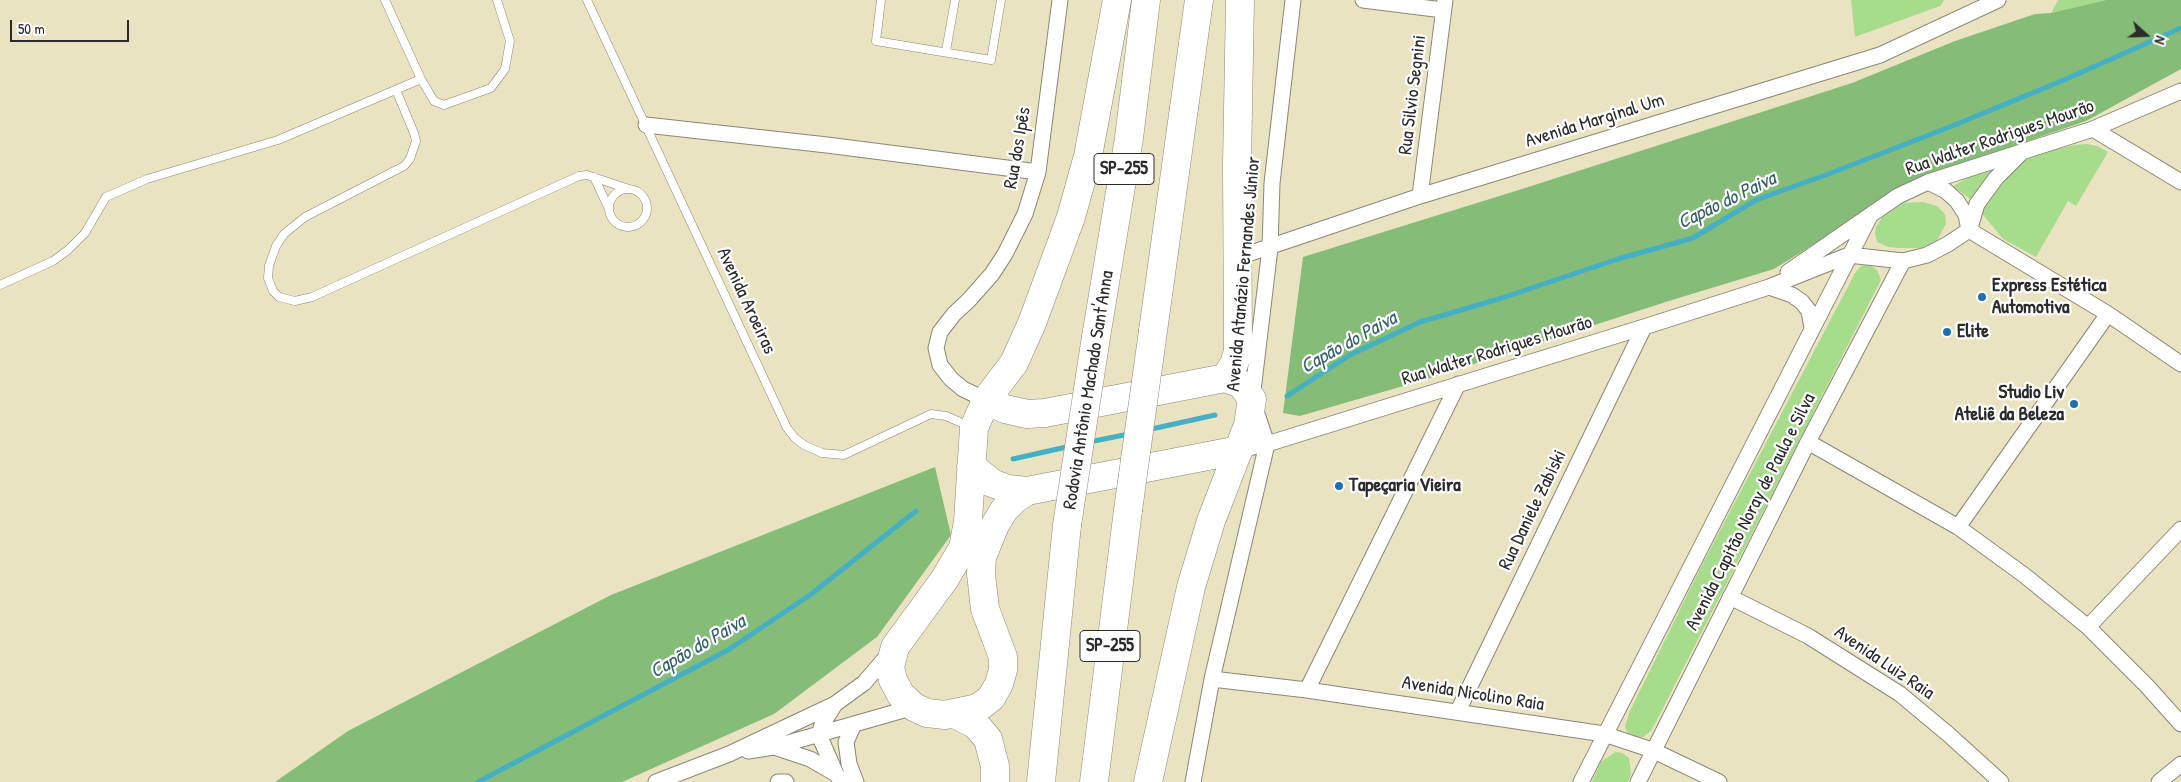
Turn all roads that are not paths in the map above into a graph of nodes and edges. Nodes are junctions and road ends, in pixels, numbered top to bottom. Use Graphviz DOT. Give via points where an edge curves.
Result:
graph roads {
  1 [pos="385,0"];
  2 [pos="497,0"];
  3 [pos="587,0"];
  4 [pos="881,0"];
  5 [pos="955,0"];
  6 [pos="1001,0"];
  7 [pos="1060,0"];
  8 [pos="1117,0"];
  9 [pos="1146,0"];
  10 [pos="1199,0"];
  11 [pos="1240,0"];
  12 [pos="1293,0"];
  13 [pos="1363,0"];
  14 [pos="1969,0"];
  15 [pos="1998,0"];
  16 [pos="1444,5"];
  17 [pos="1960,18"];
  18 [pos="946,51"];
  19 [pos="421,79"];
  20 [pos="396,90"];
  21 [pos="2181,91"];
  22 [pos="646,125"];
  23 [pos="2093,129"];
  24 [pos="2021,152"];
  25 [pos="1038,172"];
  26 [pos="594,177"];
  27 [pos="1928,182"];
  28 [pos="2181,182"];
  29 [pos="628,189"];
  30 [pos="1420,196"];
  31 [pos="610,210"];
  32 [pos="1870,216"];
  33 [pos="1969,230"];
  34 [pos="1270,248"];
  35 [pos="1849,255"];
  36 [pos="1239,258"];
  37 [pos="1903,261"];
  38 [pos="0,285"];
  39 [pos="1767,287"];
  40 [pos="2108,314"];
  41 [pos="1644,327"];
  42 [pos="1812,328"];
  43 [pos="2181,364"];
  44 [pos="1225,378"];
  45 [pos="1458,384"];
  46 [pos="1252,399"];
  47 [pos="986,400"];
  48 [pos="974,428"];
  49 [pos="1808,442"];
  50 [pos="1267,444"];
  51 [pos="1239,450"];
  52 [pos="972,466"];
  53 [pos="1028,491"];
  54 [pos="1958,527"];
  55 [pos="2181,529"];
  56 [pos="1730,596"];
  57 [pos="2088,627"];
  58 [pos="894,647"];
  59 [pos="1212,679"];
  60 [pos="1307,690"];
  61 [pos="835,704"];
  62 [pos="914,707"];
  63 [pos="1458,711"];
  64 [pos="953,713"];
  65 [pos="854,724"];
  66 [pos="2181,724"];
  67 [pos="1604,734"];
  68 [pos="819,735"];
  69 [pos="774,747"];
  70 [pos="1652,750"];
  71 [pos="729,754"];
  72 [pos="2181,764"];
  73 [pos="839,778"];
  74 [pos="656,782"];
  75 [pos="856,782"];
  76 [pos="995,782"];
  77 [pos="1041,782"];
  78 [pos="1094,782"];
  79 [pos="1148,782"];
  80 [pos="1193,782"];
  81 [pos="1581,782"];
  82 [pos="1638,782"];
  83 [pos="1719,782"];
  84 [pos="2001,782"];
  85 [pos="2159,782"];
  1 -- 19 [label="lane"];
  2 -- 19 [label="lane" via="510,41 505,69 491,88 444,105 434,101"];
  3 -- 22 [label="lane, Avenida Aroeiras"];
  4 -- 18 [label="lane" via="876,41"];
  5 -- 18 [label="lane"];
  6 -- 18 [label="lane" via="991,60"];
  7 -- 25 [label="street, Rua dos Ipês"];
  8 -- 47 [label="highway" via="1088,156 1071,217 1014,363"];
  9 -- 77 [label="highway, Rodovia Antônio Machado Sant'Anna / SP-255, bridge" via="1129,138 1068,525"];
  10 -- 78 [label="highway, SP-255, bridge" via="1152,331"];
  11 -- 36 [label="highway"];
  12 -- 34 [label="street, Avenida Atanázio Fernandes Júnior" via="1272,183"];
  13 -- 16 [label="street"];
  14 -- 17 [label="street"];
  15 -- 17 [label="street, Avenida Marginal Um"];
  16 -- 30 [label="street, Rua Silvio Segnini"];
  17 -- 30 [label="street, Avenida Marginal Um" via="1880,55"];
  19 -- 20 [label="lane"];
  20 -- 26 [label="lane" via="416,141 410,159 404,166 305,217 284,234 276,246 268,278 279,297 295,301 312,297 579,176"];
  20 -- 38 [label="lane" via="278,140 147,179 106,197 85,233 68,250 53,261"];
  21 -- 23 [label="street, Rua Walter Rodrigues Mourão"];
  22 -- 25 [label="street"];
  22 -- 48 [label="lane, Avenida Aroeiras" via="787,428 795,438 822,453 844,455 931,414 946,416"];
  23 -- 24 [label="street, Rua Walter Rodrigues Mourão"];
  23 -- 28 [label="street"];
  24 -- 27 [label="street, Rua Walter Rodrigues Mourão"];
  24 -- 33 [label="street" via="1977,204"];
  25 -- 47 [label="street, Rua dos Ipês" via="1025,214 1006,254 940,332 936,348 940,365 951,379"];
  26 -- 29 [label="lane"];
  26 -- 31 [label="lane"];
  27 -- 32 [label="street, Rua Walter Rodrigues Mourão" via="1898,196"];
  27 -- 33 [label="street" via="1946,191 1956,201 1966,215"];
  29 -- 31 [label="lane" via="617,193"];
  29 -- 31 [label="lane" via="640,193 647,204 642,221 625,227 614,221"];
  30 -- 34 [label="street, Avenida Marginal Um"];
  32 -- 35 [label="street, Avenida Capitão Noray de Paula e Silva"];
  32 -- 39 [label="street, Rua Walter Rodrigues Mourão"];
  33 -- 37 [label="street" via="1927,255"];
  33 -- 40 [label="street"];
  34 -- 36 [label="street, Avenida Marginal Um"];
  34 -- 46 [label="street, Avenida Atanázio Fernandes Júnior"];
  35 -- 37 [label="street, Rua Walter Rodrigues Mourão"];
  35 -- 39 [label="street, Rua Walter Rodrigues Mourão"];
  35 -- 42 [label="street, Avenida Capitão Noray de Paula e Silva"];
  36 -- 44 [label="highway" via="1238,351"];
  37 -- 49 [label="street, Avenida Capitão Noray de Paula e Silva"];
  39 -- 41 [label="street, Rua Walter Rodrigues Mourão"];
  39 -- 42 [label="street" via="1792,294 1802,302 1809,311"];
  40 -- 43 [label="street"];
  40 -- 54 [label="street"];
  41 -- 45 [label="street, Rua Walter Rodrigues Mourão"];
  41 -- 63 [label="street, Rua Daniele Zabiski"];
  42 -- 67 [label="street, Avenida Capitão Noray de Paula e Silva"];
  44 -- 46 [label="highway" via="1240,384"];
  44 -- 47 [label="highway" via="1045,413 1027,414"];
  45 -- 50 [label="street, Rua Walter Rodrigues Mourão"];
  45 -- 60 [label="street"];
  46 -- 50 [label="street, Avenida Atanázio Fernandes Júnior"];
  46 -- 51 [label="highway"];
  47 -- 48 [label="highway"];
  48 -- 52 [label="highway"];
  49 -- 54 [label="street"];
  49 -- 56 [label="street, Avenida Capitão Noray de Paula e Silva"];
  50 -- 51 [label="street, Rua Walter Rodrigues Mourão"];
  50 -- 59 [label="street"];
  51 -- 53 [label="highway"];
  51 -- 79 [label="highway" via="1211,521 1192,587"];
  52 -- 53 [label="highway" via="992,483"];
  52 -- 58 [label="highway" via="963,548 944,580"];
  53 -- 64 [label="highway" via="1004,510 982,557 985,609 1004,657 999,684 991,698 978,708"];
  54 -- 57 [label="street"];
  55 -- 57 [label="street"];
  56 -- 70 [label="street, Avenida Capitão Noray de Paula e Silva"];
  56 -- 84 [label="street, Avenida Luiz Raia" via="1808,636 1900,694"];
  57 -- 66 [label="street"];
  58 -- 61 [label="street" via="875,673"];
  58 -- 62 [label="highway" via="890,667 893,680"];
  59 -- 60 [label="street, Avenida Nicolino Raia"];
  59 -- 80 [label="street"];
  60 -- 63 [label="street, Avenida Nicolino Raia"];
  61 -- 68 [label="street"];
  61 -- 71 [label="street"];
  62 -- 64 [label="highway" via="927,713"];
  62 -- 65 [label="street"];
  63 -- 67 [label="street, Avenida Nicolino Raia"];
  64 -- 76 [label="highway" via="976,725 988,739 995,766"];
  65 -- 68 [label="street"];
  65 -- 75 [label="street" via="846,742"];
  67 -- 70 [label="street, Avenida Nicolino Raia"];
  67 -- 81 [label="street, Avenida Capitão Noray de Paula e Silva"];
  68 -- 69 [label="street"];
  68 -- 73 [label="street"];
  69 -- 71 [label="street"];
  69 -- 73 [label="street" via="810,759"];
  70 -- 82 [label="street, Avenida Capitão Noray de Paula e Silva"];
  70 -- 83 [label="street, Avenida Nicolino Raia"];
  71 -- 74 [label="street"];
  72 -- 85 [label="street"];
}
